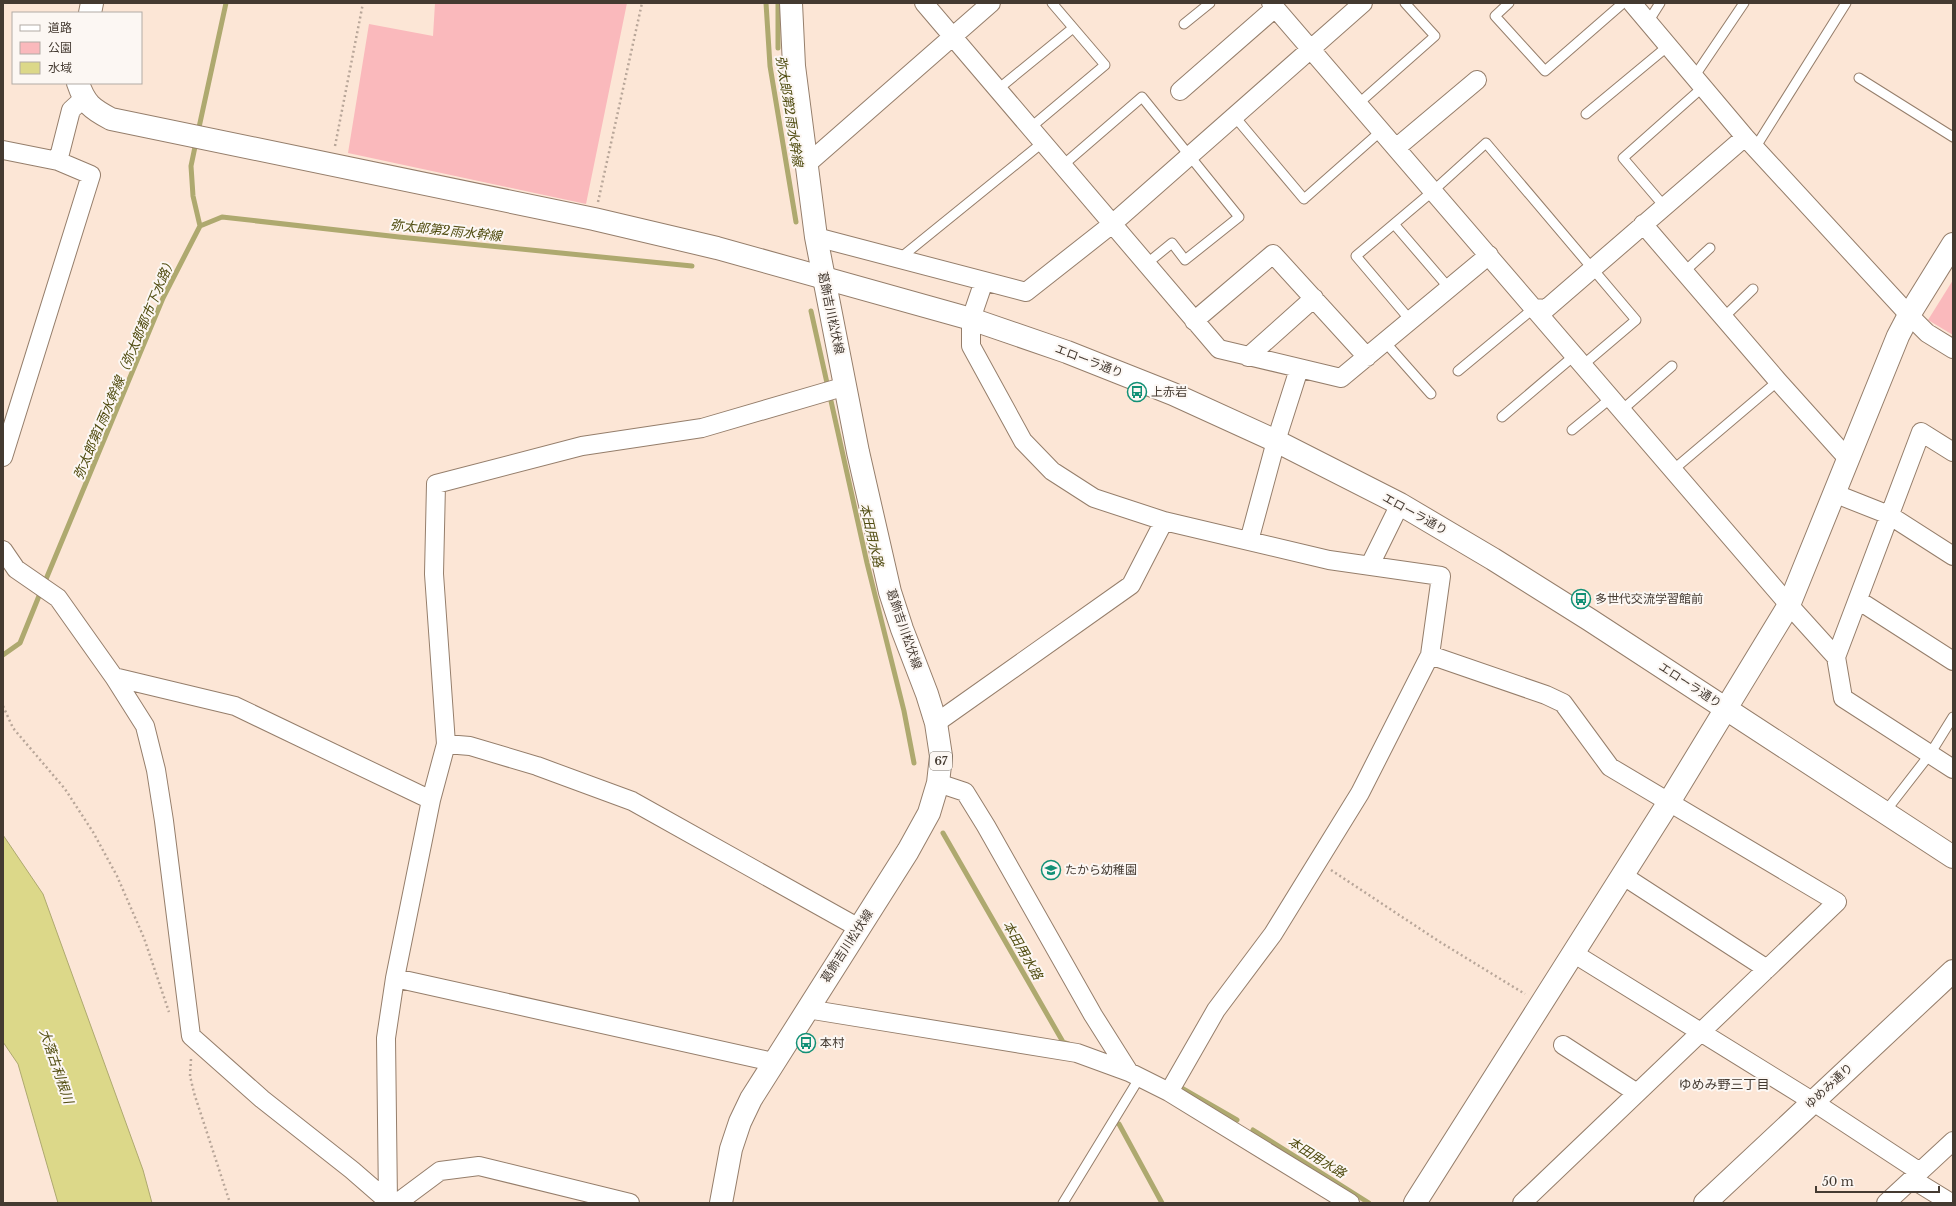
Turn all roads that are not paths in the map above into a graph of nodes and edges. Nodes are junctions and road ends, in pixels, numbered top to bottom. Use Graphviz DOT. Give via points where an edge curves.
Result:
graph roads {
  1 [pos="791,3"];
  2 [pos="924,3"];
  3 [pos="991,3"];
  4 [pos="1052,3"];
  5 [pos="1210,3"];
  6 [pos="1364,3"];
  7 [pos="1405,3"];
  8 [pos="1509,3"];
  9 [pos="1623,3"];
  10 [pos="1632,3"];
  11 [pos="1660,3"];
  12 [pos="1744,3"];
  13 [pos="1846,3"];
  14 [pos="1273,5"];
  15 [pos="1648,22"];
  16 [pos="1184,24"];
  17 [pos="1073,28"];
  18 [pos="952,37"];
  19 [pos="1668,46"];
  20 [pos="1311,49"];
  21 [pos="1859,78"];
  22 [pos="1477,80"];
  23 [pos="1698,82"];
  24 [pos="997,90"];
  25 [pos="81,91"];
  26 [pos="1180,91"];
  27 [pos="1358,104"];
  28 [pos="1586,114"];
  29 [pos="1235,116"];
  30 [pos="1030,128"];
  31 [pos="1381,131"];
  32 [pos="1953,137"];
  33 [pos="1042,143"];
  34 [pos="1750,143"];
  35 [pos="1396,148"];
  36 [pos="3,150"];
  37 [pos="1191,155"];
  38 [pos="58,161"];
  39 [pos="806,165"];
  40 [pos="1062,166"];
  41 [pos="1433,191"];
  42 [pos="1664,206"];
  43 [pos="1394,224"];
  44 [pos="1643,224"];
  45 [pos="1111,225"];
  46 [pos="816,237"];
  47 [pos="1953,244"];
  48 [pos="1710,248"];
  49 [pos="1489,255"];
  50 [pos="899,259"];
  51 [pos="1145,264"];
  52 [pos="1591,268"];
  53 [pos="1684,272"];
  54 [pos="824,278"];
  55 [pos="984,281"];
  56 [pos="1449,288"];
  57 [pos="1753,289"];
  58 [pos="1314,298"];
  59 [pos="1534,308"];
  60 [pos="1909,315"];
  61 [pos="1723,318"];
  62 [pos="971,319"];
  63 [pos="1194,321"];
  64 [pos="1411,321"];
  65 [pos="1386,342"];
  66 [pos="1953,349"];
  67 [pos="1248,357"];
  68 [pos="1367,357"];
  69 [pos="1579,360"];
  70 [pos="1672,366"];
  71 [pos="1300,368"];
  72 [pos="1458,372"];
  73 [pos="1778,382"];
  74 [pos="846,386"];
  75 [pos="1431,394"];
  76 [pos="1616,404"];
  77 [pos="1502,417"];
  78 [pos="1572,430"];
  79 [pos="1276,441"];
  80 [pos="1953,452"];
  81 [pos="3,457"];
  82 [pos="1849,460"];
  83 [pos="1674,470"];
  84 [pos="1836,494"];
  85 [pos="1400,504"];
  86 [pos="1889,515"];
  87 [pos="1164,521"];
  88 [pos="1249,541"];
  89 [pos="3,550"];
  90 [pos="1953,556"];
  91 [pos="1370,565"];
  92 [pos="1858,600"];
  93 [pos="1790,605"];
  94 [pos="1430,655"];
  95 [pos="1836,657"];
  96 [pos="1953,661"];
  97 [pos="114,677"];
  98 [pos="1727,708"];
  99 [pos="1953,717"];
  100 [pos="936,723"];
  101 [pos="446,744"];
  102 [pos="1930,754"];
  103 [pos="1953,769"];
  104 [pos="938,783"];
  105 [pos="431,800"];
  106 [pos="1668,802"];
  107 [pos="1886,812"];
  108 [pos="1953,857"];
  109 [pos="1622,875"];
  110 [pos="859,928"];
  111 [pos="1573,953"];
  112 [pos="1766,970"];
  113 [pos="1953,971"];
  114 [pos="395,978"];
  115 [pos="807,1009"];
  116 [pos="1701,1032"];
  117 [pos="1563,1045"];
  118 [pos="773,1062"];
  119 [pos="1135,1074"];
  120 [pos="1169,1092"];
  121 [pos="1637,1093"];
  122 [pos="1812,1101"];
  123 [pos="1953,1141"];
  124 [pos="1916,1175"];
  125 [pos="392,1203"];
  126 [pos="630,1203"];
  127 [pos="721,1203"];
  128 [pos="1063,1203"];
  129 [pos="1350,1203"];
  130 [pos="1415,1203"];
  131 [pos="1522,1203"];
  132 [pos="1705,1203"];
  133 [pos="1886,1203"];
  134 [pos="1951,1203"];
  1 -- 39 [label="street, 葛飾吉川松伏線 / 67" via="794,66"];
  2 -- 18 [label="street"];
  3 -- 18 [label="street"];
  4 -- 17 [label="lane"];
  5 -- 16 [label="lane"];
  6 -- 20 [label="street"];
  7 -- 27 [label="lane" via="1435,36"];
  8 -- 9 [label="lane" via="1495,16 1544,71"];
  10 -- 15 [label="street"];
  11 -- 15 [label="lane"];
  12 -- 23 [label="lane"];
  13 -- 34 [label="lane"];
  14 -- 20 [label="street"];
  14 -- 26 [label="street"];
  15 -- 19 [label="street"];
  17 -- 24 [label="lane"];
  17 -- 30 [label="lane" via="1105,65"];
  18 -- 24 [label="street"];
  18 -- 39 [label="street"];
  19 -- 23 [label="street"];
  19 -- 28 [label="lane"];
  20 -- 27 [label="street"];
  20 -- 29 [label="street"];
  21 -- 32 [label="lane"];
  22 -- 35 [label="street"];
  23 -- 34 [label="street"];
  23 -- 42 [label="lane" via="1623,158"];
  24 -- 30 [label="street"];
  25 -- 38 [label="street" via="71,110"];
  25 -- 54 [label="street, エローラ通り" via="96,112 111,119 594,219 716,248"];
  27 -- 31 [label="street"];
  29 -- 31 [label="lane" via="1304,199"];
  29 -- 37 [label="street"];
  30 -- 33 [label="street"];
  31 -- 35 [label="street"];
  33 -- 40 [label="street"];
  33 -- 50 [label="lane"];
  34 -- 42 [label="street"];
  34 -- 60 [label="street"];
  35 -- 41 [label="street"];
  36 -- 38 [label="street"];
  37 -- 40 [label="lane" via="1142,97"];
  37 -- 45 [label="street"];
  37 -- 51 [label="lane" via="1239,217 1185,260 1172,243"];
  38 -- 81 [label="street" via="91,175"];
  39 -- 46 [label="street, 葛飾吉川松伏線 / 67"];
  40 -- 45 [label="street"];
  41 -- 43 [label="lane"];
  41 -- 49 [label="street"];
  41 -- 52 [label="lane" via="1486,142"];
  42 -- 44 [label="street"];
  43 -- 56 [label="lane"];
  43 -- 64 [label="lane" via="1356,256"];
  44 -- 52 [label="street"];
  44 -- 53 [label="street"];
  45 -- 51 [label="street"];
  45 -- 55 [label="street" via="1026,292"];
  46 -- 50 [label="street"];
  46 -- 54 [label="street, 葛飾吉川松伏線 / 67"];
  47 -- 60 [label="street"];
  48 -- 53 [label="lane"];
  49 -- 56 [label="street"];
  49 -- 59 [label="street"];
  50 -- 55 [label="street"];
  51 -- 63 [label="street"];
  52 -- 59 [label="street" via="1546,309"];
  52 -- 69 [label="lane" via="1636,320"];
  53 -- 61 [label="street"];
  54 -- 62 [label="street, エローラ通り"];
  54 -- 74 [label="street, 葛飾吉川松伏線 / 67"];
  55 -- 62 [label="street"];
  56 -- 64 [label="street"];
  57 -- 61 [label="lane"];
  58 -- 63 [label="street" via="1273,254"];
  58 -- 67 [label="street"];
  58 -- 68 [label="street"];
  59 -- 69 [label="street"];
  59 -- 72 [label="lane"];
  60 -- 66 [label="street" via="1927,333"];
  60 -- 82 [label="street" via="1898,336"];
  61 -- 73 [label="street"];
  62 -- 79 [label="street, エローラ通り" via="1074,354 1173,394"];
  62 -- 87 [label="street" via="971,346 1023,441 1052,471 1094,498"];
  63 -- 67 [label="street" via="1219,349"];
  64 -- 65 [label="street"];
  65 -- 68 [label="street"];
  65 -- 75 [label="lane"];
  67 -- 71 [label="street"];
  68 -- 71 [label="street" via="1341,378"];
  69 -- 76 [label="street"];
  69 -- 77 [label="lane"];
  70 -- 76 [label="lane"];
  71 -- 79 [label="street"];
  73 -- 82 [label="street"];
  73 -- 83 [label="lane"];
  74 -- 100 [label="street, 葛飾吉川松伏線 / 67" via="858,452 890,592"];
  74 -- 101 [label="street" via="702,428 582,446 436,484 434,574"];
  76 -- 78 [label="lane"];
  76 -- 83 [label="street"];
  79 -- 85 [label="street, エローラ通り"];
  79 -- 88 [label="street"];
  80 -- 86 [label="street" via="1921,432"];
  82 -- 84 [label="street"];
  83 -- 93 [label="street"];
  84 -- 86 [label="street"];
  84 -- 93 [label="street"];
  85 -- 91 [label="street"];
  85 -- 98 [label="street, エローラ通り" via="1494,559"];
  86 -- 90 [label="street"];
  86 -- 92 [label="street"];
  87 -- 88 [label="street"];
  87 -- 100 [label="street" via="1131,585"];
  88 -- 91 [label="street" via="1329,560"];
  89 -- 97 [label="street" via="16,570 58,598"];
  91 -- 94 [label="street" via="1441,576"];
  92 -- 95 [label="street"];
  92 -- 96 [label="street"];
  93 -- 95 [label="street"];
  93 -- 98 [label="street"];
  94 -- 106 [label="street" via="1563,703 1610,768"];
  94 -- 120 [label="street" via="1360,793 1319,862 1274,934 1216,1010"];
  95 -- 102 [label="street" via="1843,698"];
  97 -- 105 [label="street" via="235,706"];
  97 -- 125 [label="street" via="145,726 156,770 191,1036 262,1099"];
  98 -- 106 [label="street"];
  98 -- 107 [label="street, エローラ通り"];
  99 -- 102 [label="lane"];
  100 -- 104 [label="street, 葛飾吉川松伏線 / 67" via="941,756"];
  101 -- 105 [label="street"];
  101 -- 110 [label="street" via="470,746 537,766 632,801"];
  102 -- 103 [label="street"];
  102 -- 107 [label="lane"];
  104 -- 110 [label="street, 葛飾吉川松伏線 / 67" via="928,813 908,851"];
  104 -- 119 [label="street" via="965,792 1093,1015"];
  105 -- 114 [label="street"];
  106 -- 109 [label="street"];
  106 -- 112 [label="street" via="1837,902"];
  107 -- 108 [label="street, エローラ通り"];
  109 -- 111 [label="street"];
  109 -- 112 [label="street"];
  110 -- 115 [label="street, 葛飾吉川松伏線 / 67"];
  111 -- 116 [label="street"];
  111 -- 130 [label="street"];
  112 -- 116 [label="street"];
  113 -- 122 [label="street, ゆめみ通り"];
  114 -- 118 [label="street"];
  114 -- 125 [label="street" via="386,1038"];
  115 -- 118 [label="street, 葛飾吉川松伏線 / 67"];
  115 -- 119 [label="street" via="1077,1053"];
  116 -- 121 [label="street"];
  116 -- 122 [label="street"];
  117 -- 121 [label="street"];
  118 -- 127 [label="street, 葛飾吉川松伏線 / 67" via="751,1099 730,1149"];
  119 -- 120 [label="street"];
  119 -- 128 [label="lane"];
  120 -- 129 [label="street"];
  121 -- 131 [label="street"];
  122 -- 124 [label="street"];
  122 -- 132 [label="street, ゆめみ通り"];
  123 -- 124 [label="street"];
  124 -- 133 [label="street"];
  124 -- 134 [label="street"];
  125 -- 126 [label="street" via="440,1171 479,1166"];
}
